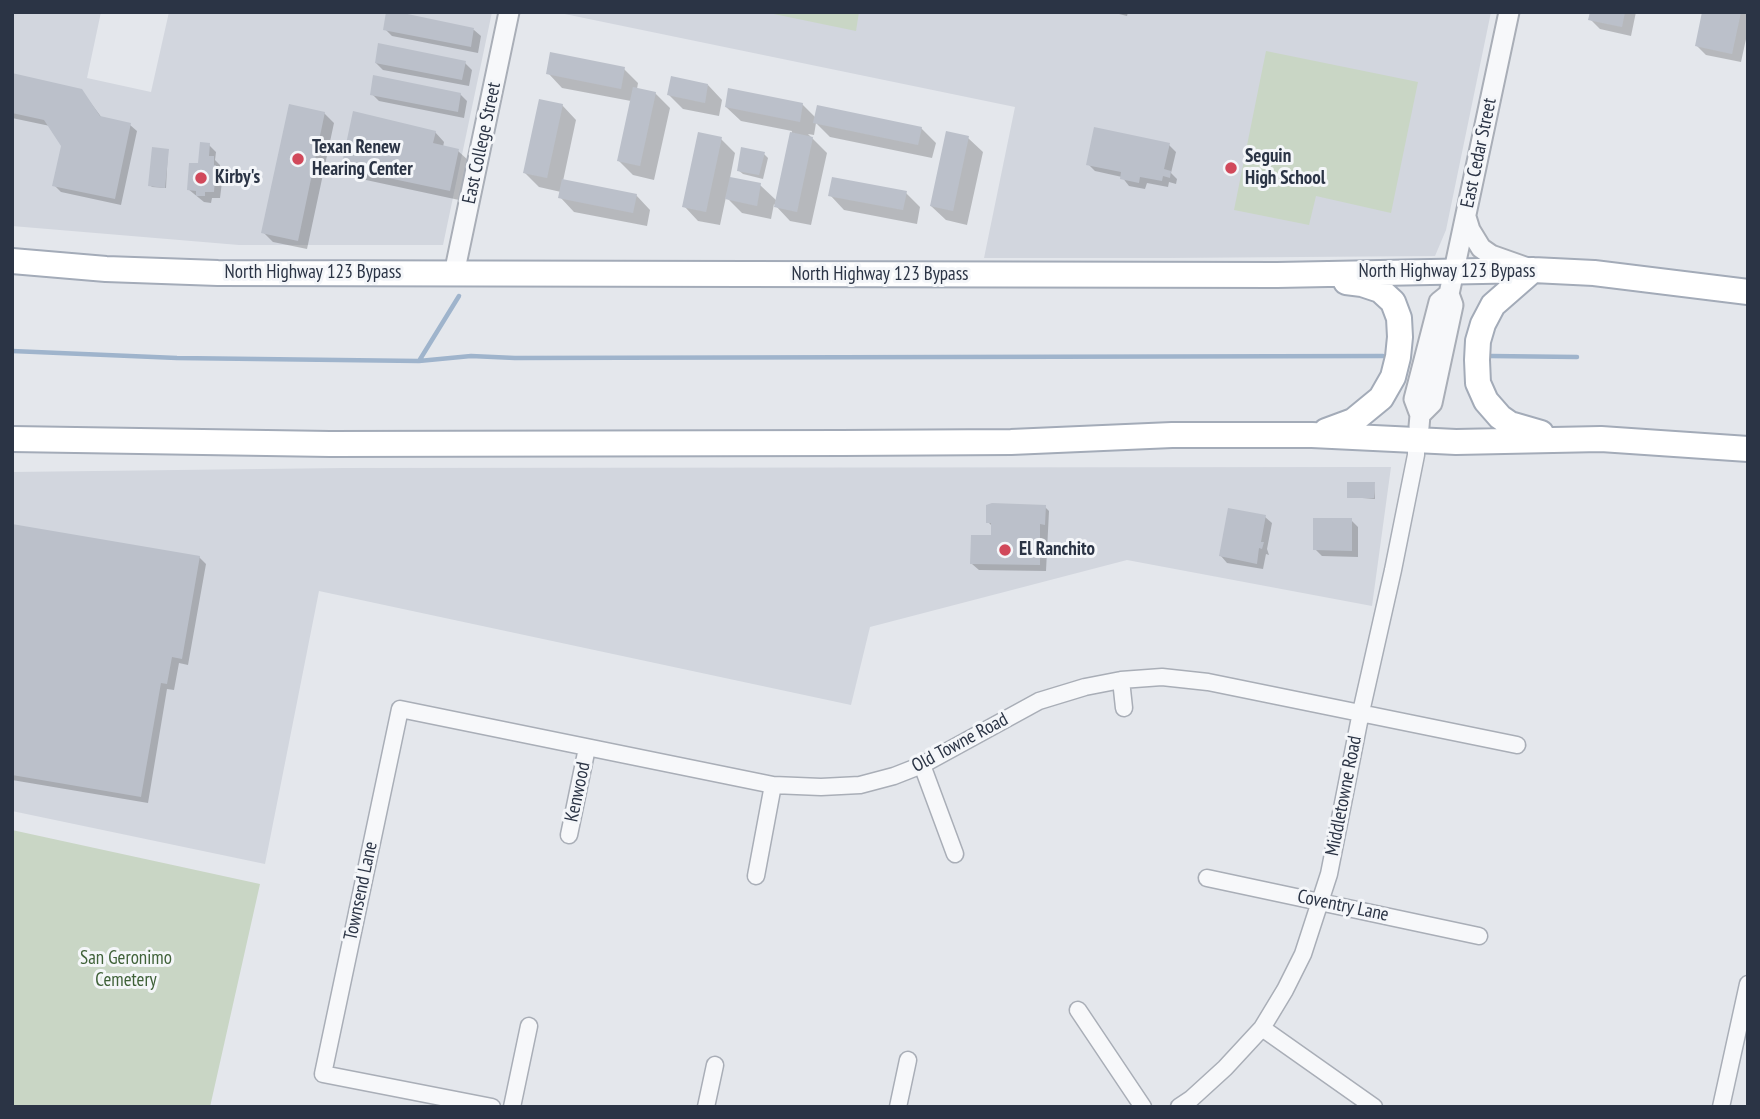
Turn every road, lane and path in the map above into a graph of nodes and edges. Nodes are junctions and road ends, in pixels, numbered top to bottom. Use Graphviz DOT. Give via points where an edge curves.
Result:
graph roads {
  1 [pos="509,12"];
  2 [pos="1509,12"];
  3 [pos="1466,217"];
  4 [pos="12,261"];
  5 [pos="1533,270"];
  6 [pos="454,274"];
  7 [pos="1277,275"];
  8 [pos="1452,283"];
  9 [pos="1748,292"];
  10 [pos="1312,435"];
  11 [pos="1577,438"];
  12 [pos="12,439"];
  13 [pos="1416,440"];
  14 [pos="1748,449"];
  15 [pos="1121,680"];
  16 [pos="1124,708"];
  17 [pos="400,709"];
  18 [pos="1361,712"];
  19 [pos="1517,746"];
  20 [pos="587,748"];
  21 [pos="922,765"];
  22 [pos="773,785"];
  23 [pos="569,835"];
  24 [pos="955,854"];
  25 [pos="755,876"];
  26 [pos="1207,878"];
  27 [pos="1321,901"];
  28 [pos="1479,936"];
  29 [pos="1748,984"];
  30 [pos="1078,1010"];
  31 [pos="528,1026"];
  32 [pos="1262,1028"];
  33 [pos="908,1060"];
  34 [pos="715,1065"];
  35 [pos="492,1107"];
  36 [pos="512,1107"];
  37 [pos="706,1107"];
  38 [pos="898,1107"];
  39 [pos="1143,1107"];
  40 [pos="1179,1107"];
  41 [pos="1374,1107"];
  42 [pos="1721,1107"];
  1 -- 6 [label="street, East College Street"];
  2 -- 3 [label="street, East Cedar Street"];
  3 -- 5 [label="street" via="1481,248"];
  3 -- 8 [label="street, East Cedar Street"];
  4 -- 6 [label="main road, North Highway 123 Bypass" via="184,273"];
  5 -- 8 [label="main road, North Highway 123 Bypass"];
  5 -- 9 [label="main road, North Highway 123 Bypass"];
  5 -- 11 [label="main road" via="1493,305 1483,324 1478,341 1478,383 1486,401 1510,424"];
  6 -- 7 [label="main road, North Highway 123 Bypass"];
  7 -- 8 [label="main road, North Highway 123 Bypass"];
  7 -- 10 [label="main road" via="1380,290 1393,302 1399,317 1398,357 1381,398 1353,421"];
  8 -- 13 [label="street, East Cedar Street" via="1453,305 1432,403 1420,415"];
  10 -- 12 [label="main road" via="854,443"];
  10 -- 13 [label="main road"];
  11 -- 13 [label="main road"];
  11 -- 14 [label="main road"];
  13 -- 18 [label="street, Middletowne Road"];
  15 -- 16 [label="street"];
  15 -- 18 [label="street, Old Towne Road" via="1162,677 1208,682"];
  15 -- 21 [label="street, Old Towne Road" via="1039,701"];
  17 -- 20 [label="street, Old Towne Road"];
  17 -- 35 [label="street, Townsend Lane" via="323,1074"];
  18 -- 19 [label="street, Old Towne Road"];
  18 -- 27 [label="street, Middletowne Road"];
  20 -- 22 [label="street, Old Towne Road"];
  20 -- 23 [label="street, Kenwood"];
  21 -- 22 [label="street, Old Towne Road" via="860,785"];
  21 -- 24 [label="street"];
  22 -- 25 [label="street"];
  26 -- 27 [label="street, Coventry Lane"];
  27 -- 28 [label="street, Coventry Lane"];
  27 -- 32 [label="street, Middletowne Road" via="1303,954"];
  29 -- 42 [label="street"];
  30 -- 39 [label="street"];
  31 -- 36 [label="street"];
  32 -- 40 [label="street, Middletowne Road"];
  32 -- 41 [label="street"];
  33 -- 38 [label="street"];
  34 -- 37 [label="street"];
}
